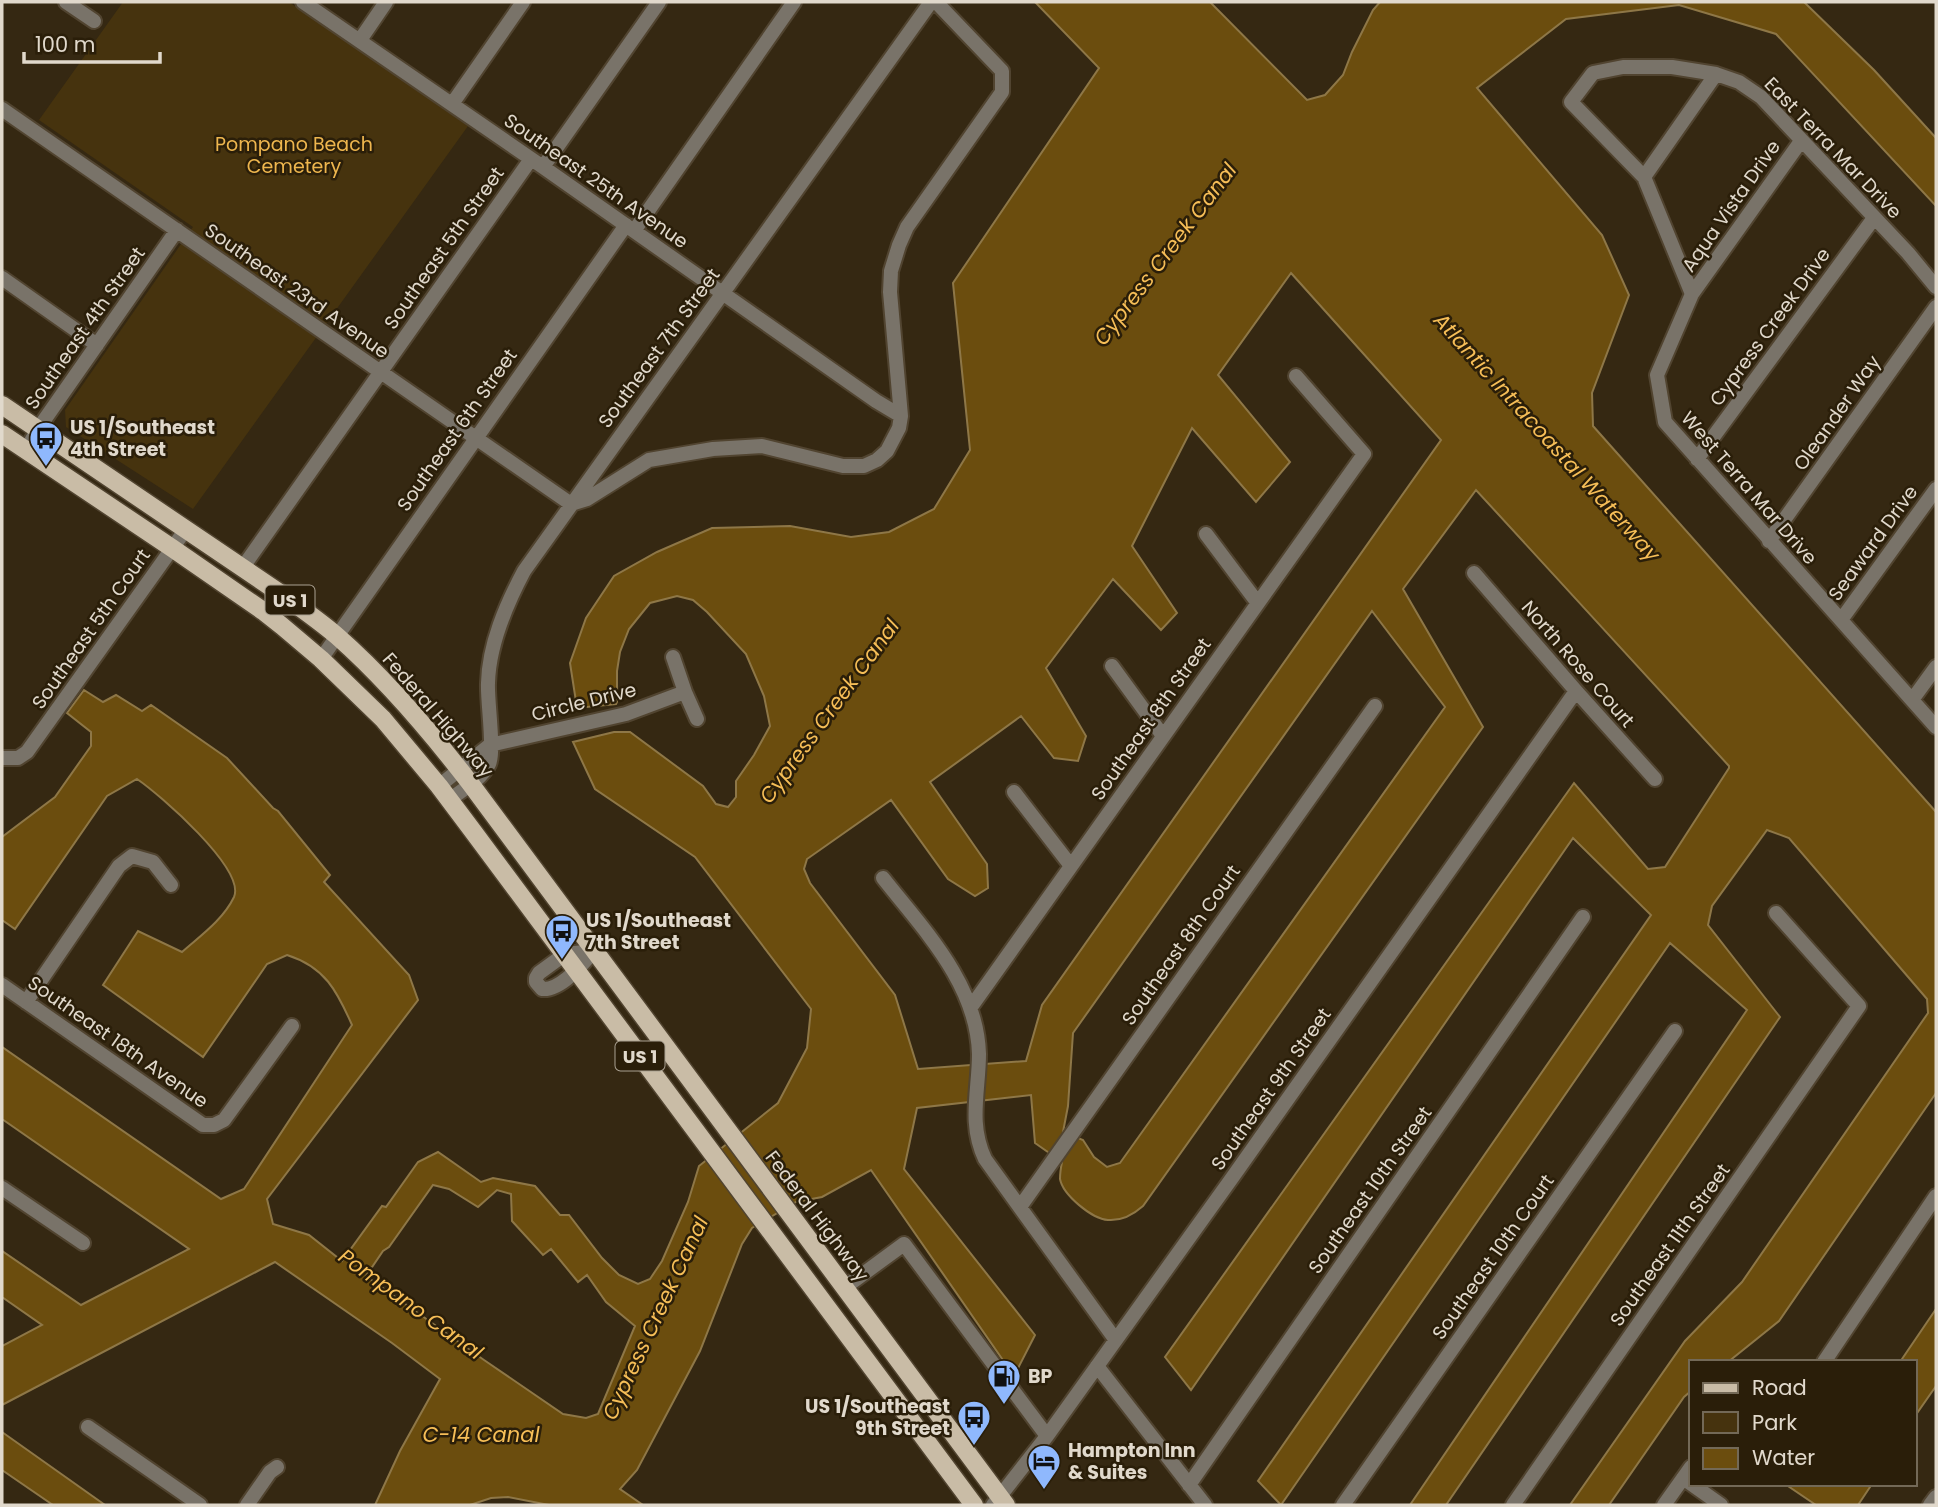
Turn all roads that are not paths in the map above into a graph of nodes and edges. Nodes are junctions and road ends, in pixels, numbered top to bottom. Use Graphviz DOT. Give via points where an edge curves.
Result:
graph roads {
  1 [pos="66,2"];
  2 [pos="303,2"];
  3 [pos="386,2"];
  4 [pos="523,2"];
  5 [pos="659,2"];
  6 [pos="794,2"];
  7 [pos="931,2"];
  8 [pos="936,2"];
  9 [pos="94,21"];
  10 [pos="360,40"];
  11 [pos="1716,74"];
  12 [pos="452,104"];
  13 [pos="2,109"];
  14 [pos="1801,141"];
  15 [pos="537,163"];
  16 [pos="1644,177"];
  17 [pos="1874,218"];
  18 [pos="630,228"];
  19 [pos="177,230"];
  20 [pos="2,278"];
  21 [pos="1936,287"];
  22 [pos="723,293"];
  23 [pos="1692,294"];
  24 [pos="1936,307"];
  25 [pos="97,345"];
  26 [pos="379,372"];
  27 [pos="1296,376"];
  28 [pos="2,405"];
  29 [pos="901,416"];
  30 [pos="38,429"];
  31 [pos="2,434"];
  32 [pos="475,438"];
  33 [pos="26,450"];
  34 [pos="1697,458"];
  35 [pos="1936,489"];
  36 [pos="571,504"];
  37 [pos="186,529"];
  38 [pos="1206,534"];
  39 [pos="1769,541"];
  40 [pos="172,548"];
  41 [pos="243,567"];
  42 [pos="1474,573"];
  43 [pos="1257,602"];
  44 [pos="1841,620"];
  45 [pos="336,635"];
  46 [pos="673,657"];
  47 [pos="321,659"];
  48 [pos="1112,666"];
  49 [pos="1936,667"];
  50 [pos="1576,691"];
  51 [pos="685,692"];
  52 [pos="1912,700"];
  53 [pos="1375,706"];
  54 [pos="696,719"];
  55 [pos="1936,727"];
  56 [pos="1163,736"];
  57 [pos="490,744"];
  58 [pos="2,758"];
  59 [pos="465,776"];
  60 [pos="1655,779"];
  61 [pos="1014,792"];
  62 [pos="444,793"];
  63 [pos="1071,866"];
  64 [pos="883,878"];
  65 [pos="172,885"];
  66 [pos="1776,913"];
  67 [pos="1583,917"];
  68 [pos="594,951"];
  69 [pos="565,954"];
  70 [pos="577,970"];
  71 [pos="2,985"];
  72 [pos="26,1002"];
  73 [pos="971,1007"];
  74 [pos="292,1026"];
  75 [pos="1675,1031"];
  76 [pos="2,1188"];
  77 [pos="1936,1196"];
  78 [pos="1020,1207"];
  79 [pos="83,1243"];
  80 [pos="844,1288"];
  81 [pos="840,1325"];
  82 [pos="1115,1339"];
  83 [pos="887,1345"];
  84 [pos="864,1358"];
  85 [pos="1825,1360"];
  86 [pos="1097,1366"];
  87 [pos="907,1373"];
  88 [pos="88,1427"];
  89 [pos="1047,1436"];
  90 [pos="277,1467"];
  91 [pos="1687,1473"];
  92 [pos="1189,1485"];
  93 [pos="1701,1486"];
  94 [pos="1936,1497"];
  95 [pos="1000,1503"];
  96 [pos="200,1505"];
  97 [pos="247,1505"];
  98 [pos="974,1505"];
  99 [pos="1205,1505"];
  100 [pos="1343,1505"];
  101 [pos="1513,1505"];
  102 [pos="1664,1505"];
  103 [pos="1721,1505"];
  104 [pos="1930,1505"];
  1 -- 9 [label="street"];
  2 -- 10 [label="street, Southeast 25th Avenue"];
  3 -- 10 [label="street"];
  4 -- 12 [label="street"];
  5 -- 15 [label="street, Southeast 5th Street"];
  6 -- 18 [label="street, Southeast 6th Street"];
  7 -- 22 [label="street, Southeast 7th Street"];
  8 -- 29 [label="street" via="1002,71 1002,92 907,227 891,271"];
  10 -- 12 [label="street, Southeast 25th Avenue"];
  11 -- 14 [label="street, East Terra Mar Drive" via="1761,97"];
  11 -- 16 [label="street"];
  11 -- 16 [label="street, East Terra Mar Drive" via="1672,67 1623,67 1593,73 1571,102"];
  12 -- 15 [label="street, Southeast 25th Avenue"];
  13 -- 19 [label="street, Southeast 23rd Avenue"];
  14 -- 17 [label="street, East Terra Mar Drive"];
  14 -- 23 [label="street, Aqua Vista Drive"];
  15 -- 18 [label="street, Southeast 25th Avenue"];
  15 -- 26 [label="street, Southeast 5th Street"];
  16 -- 23 [label="street"];
  17 -- 21 [label="street, East Terra Mar Drive"];
  17 -- 34 [label="street, Cypress Creek Drive"];
  18 -- 22 [label="street, Southeast 25th Avenue"];
  18 -- 32 [label="street, Southeast 6th Street"];
  19 -- 25 [label="street, Southeast 4th Street"];
  19 -- 26 [label="street, Southeast 23rd Avenue"];
  20 -- 25 [label="street"];
  22 -- 29 [label="street, Southeast 25th Avenue"];
  22 -- 36 [label="street, Southeast 7th Street"];
  23 -- 34 [label="street, West Terra Mar Drive" via="1657,375 1665,422"];
  24 -- 39 [label="street, Oleander Way"];
  25 -- 30 [label="street, Southeast 4th Street"];
  26 -- 32 [label="street, Southeast 23rd Avenue"];
  26 -- 41 [label="street, Southeast 5th Street"];
  27 -- 43 [label="street, Southeast 8th Street" via="1364,454"];
  28 -- 30 [label="main road, Federal Highway / US 1"];
  29 -- 36 [label="street" via="887,451 864,466 843,466 762,446 713,449 649,460 587,499"];
  30 -- 33 [label="street, Southeast 4th Street"];
  30 -- 37 [label="main road, Federal Highway / US 1"];
  31 -- 33 [label="main road, US 1"];
  32 -- 36 [label="street, Southeast 23rd Avenue"];
  32 -- 45 [label="street, Southeast 6th Street"];
  33 -- 40 [label="main road, US 1"];
  34 -- 39 [label="street, West Terra Mar Drive"];
  35 -- 44 [label="street, Seaward Drive"];
  36 -- 57 [label="street, Southeast 7th Street" via="524,571 500,626 488,682"];
  37 -- 40 [label="street, Southeast 5th Court"];
  37 -- 41 [label="main road, Federal Highway / US 1"];
  38 -- 43 [label="street"];
  39 -- 44 [label="street, West Terra Mar Drive"];
  40 -- 47 [label="main road, US 1" via="263,611"];
  40 -- 58 [label="street, Southeast 5th Court" via="27,752 18,758"];
  41 -- 45 [label="main road, Federal Highway / US 1"];
  42 -- 50 [label="street, North Rose Court"];
  43 -- 56 [label="street, Southeast 8th Street"];
  44 -- 52 [label="street, West Terra Mar Drive"];
  45 -- 47 [label="street, Southeast 6th Street"];
  45 -- 59 [label="main road, Federal Highway / US 1" via="400,697"];
  46 -- 51 [label="street"];
  47 -- 62 [label="main road, US 1" via="383,719"];
  48 -- 56 [label="street"];
  49 -- 52 [label="street"];
  50 -- 60 [label="street, North Rose Court"];
  50 -- 82 [label="street, Southeast 9th Street"];
  51 -- 54 [label="street"];
  51 -- 57 [label="street, Circle Drive" via="626,715"];
  52 -- 55 [label="street, West Terra Mar Drive"];
  53 -- 78 [label="street, Southeast 8th Court"];
  56 -- 63 [label="street, Southeast 8th Street"];
  57 -- 59 [label="street, Southeast 7th Street" via="490,762 484,771"];
  59 -- 62 [label="street, Southeast 7th Street"];
  59 -- 68 [label="main road, Federal Highway / US 1"];
  61 -- 63 [label="street"];
  62 -- 69 [label="main road, US 1"];
  63 -- 73 [label="street, Southeast 8th Street"];
  64 -- 73 [label="street" via="948,963"];
  65 -- 72 [label="street" via="153,862 132,856 119,866"];
  66 -- 101 [label="street, Southeast 11th Street" via="1859,1006"];
  67 -- 92 [label="street, Southeast 10th Street"];
  68 -- 69 [label="street"];
  68 -- 70 [label="street"];
  68 -- 80 [label="main road, Federal Highway / US 1"];
  69 -- 70 [label="main road, US 1"];
  69 -- 70 [label="street" via="539,973 539,986 551,989"];
  70 -- 81 [label="main road, US 1"];
  71 -- 72 [label="street, Southeast 18th Avenue"];
  72 -- 74 [label="street, Southeast 18th Avenue" via="203,1125 224,1120"];
  73 -- 78 [label="street" via="979,1054 978,1144"];
  75 -- 100 [label="street, Southeast 10th Court"];
  76 -- 79 [label="street"];
  77 -- 85 [label="street"];
  78 -- 82 [label="street"];
  80 -- 83 [label="main road, Federal Highway / US 1"];
  80 -- 89 [label="street" via="904,1244"];
  81 -- 83 [label="main road" via="866,1341"];
  81 -- 84 [label="main road, US 1"];
  82 -- 86 [label="street, Southeast 9th Street"];
  83 -- 87 [label="main road, Federal Highway / US 1"];
  84 -- 87 [label="main road" via="886,1360"];
  84 -- 98 [label="main road, US 1"];
  86 -- 89 [label="street, Southeast 9th Street"];
  86 -- 92 [label="street"];
  87 -- 95 [label="main road, Federal Highway / US 1"];
  88 -- 96 [label="street"];
  89 -- 95 [label="street, Southeast 9th Street"];
  90 -- 97 [label="street"];
  91 -- 102 [label="street"];
  92 -- 99 [label="street"];
  93 -- 103 [label="street"];
  94 -- 104 [label="street"];
}
